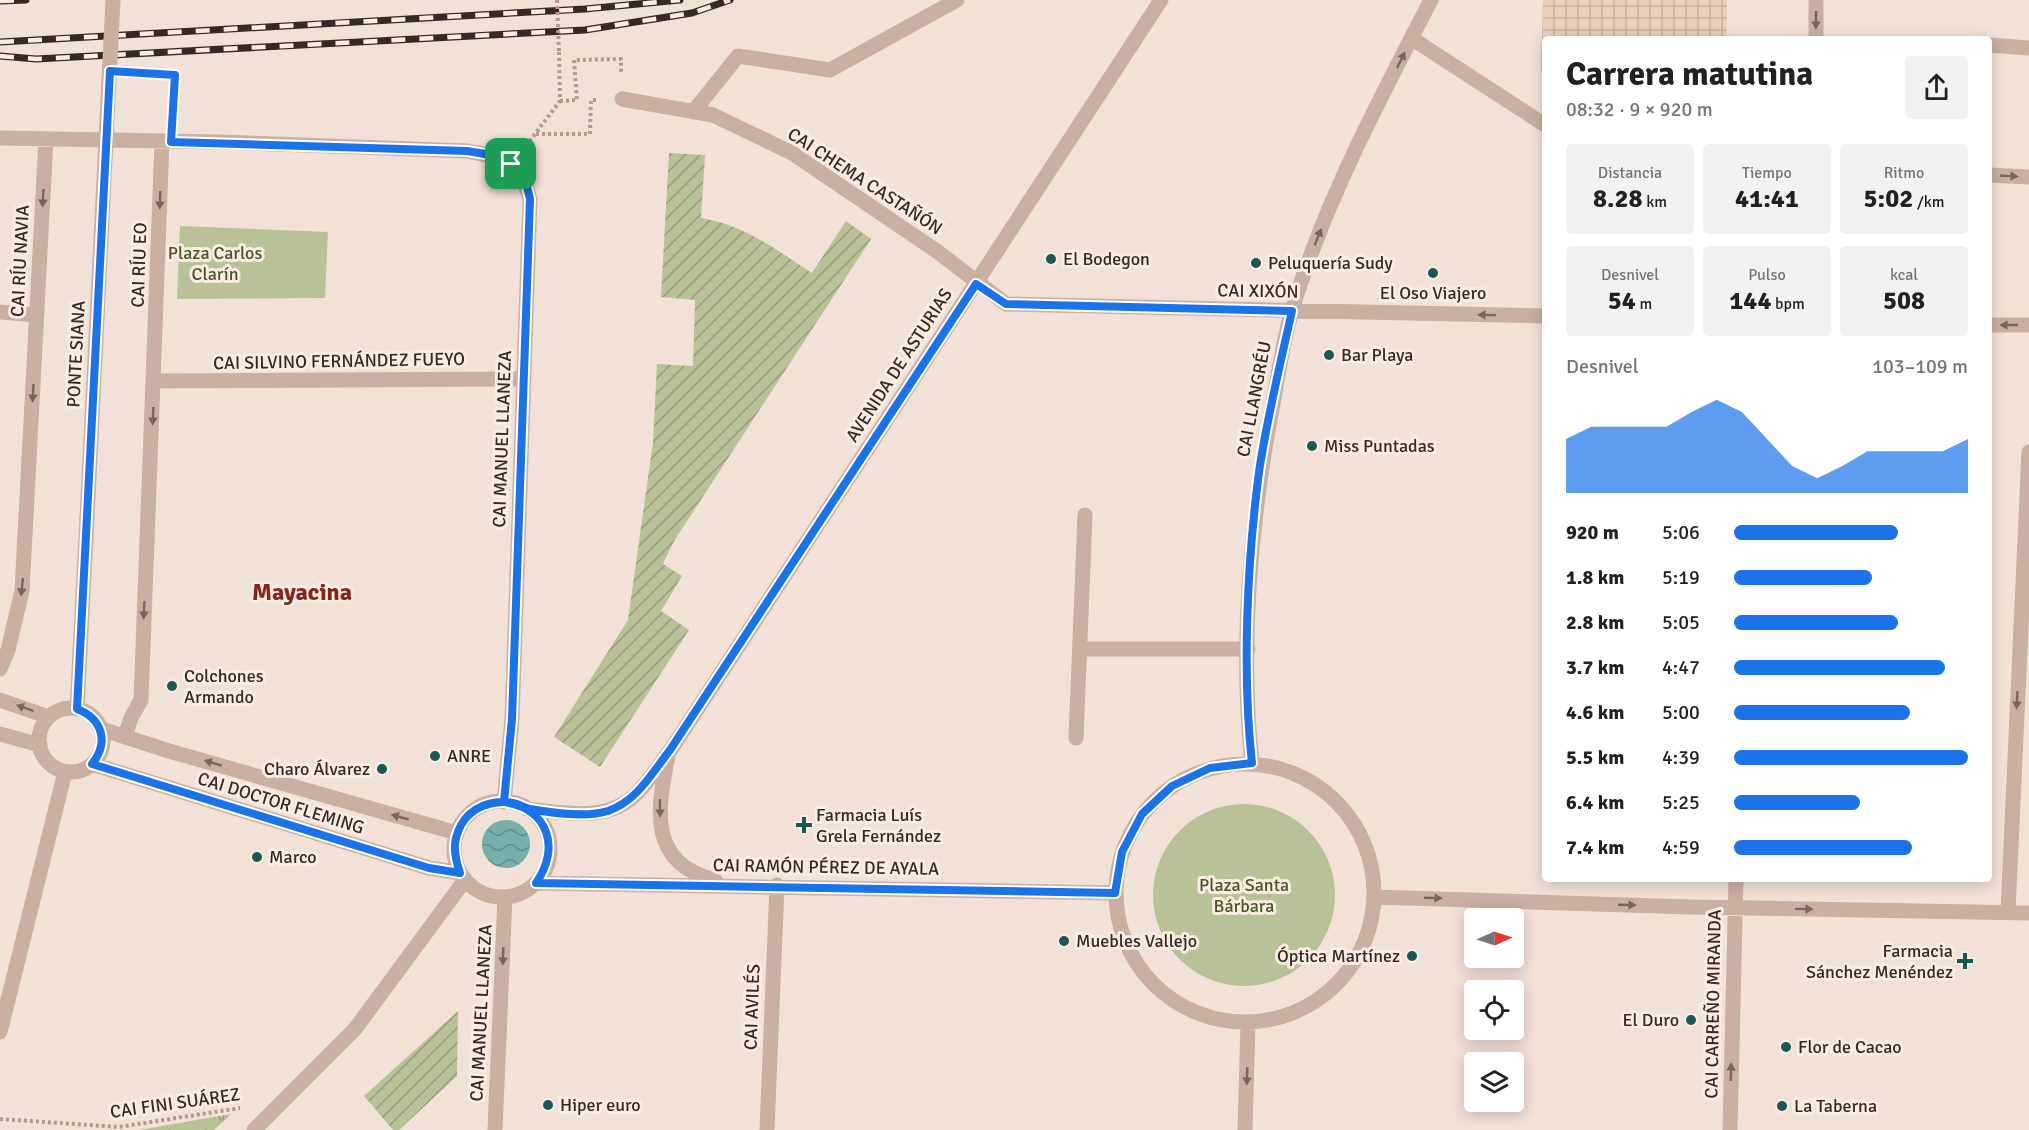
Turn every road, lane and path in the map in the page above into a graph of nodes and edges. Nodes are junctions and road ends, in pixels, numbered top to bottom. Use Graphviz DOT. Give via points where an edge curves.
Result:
graph roads {
  1 [pos="113,0"];
  2 [pos="557,0"];
  3 [pos="957,0"];
  4 [pos="1161,0"];
  5 [pos="1431,0"];
  6 [pos="1816,0"];
  7 [pos="1816,36"];
  8 [pos="1411,38"];
  9 [pos="1992,45"];
  10 [pos="2029,48"];
  11 [pos="610,59"];
  12 [pos="110,71"];
  13 [pos="622,99"];
  14 [pos="591,100"];
  15 [pos="560,101"];
  16 [pos="693,112"];
  17 [pos="1542,123"];
  18 [pos="536,134"];
  19 [pos="0,138"];
  20 [pos="46,140"];
  21 [pos="167,142"];
  22 [pos="511,164"];
  23 [pos="1992,175"];
  24 [pos="2029,177"];
  25 [pos="976,284"];
  26 [pos="1292,311"];
  27 [pos="0,312"];
  28 [pos="37,315"];
  29 [pos="1542,316"];
  30 [pos="1992,325"];
  31 [pos="2029,325"];
  32 [pos="524,379"];
  33 [pos="154,381"];
  34 [pos="2029,452"];
  35 [pos="1085,514"];
  36 [pos="1080,649"];
  37 [pos="1248,649"];
  38 [pos="0,669"];
  39 [pos="0,700"];
  40 [pos="77,709"];
  41 [pos="49,717"];
  42 [pos="101,729"];
  43 [pos="0,734"];
  44 [pos="125,737"];
  45 [pos="1076,738"];
  46 [pos="40,745"];
  47 [pos="670,750"];
  48 [pos="1252,763"];
  49 [pos="92,764"];
  50 [pos="65,772"];
  51 [pos="504,802"];
  52 [pos="527,809"];
  53 [pos="457,833"];
  54 [pos="463,877"];
  55 [pos="1736,882"];
  56 [pos="536,883"];
  57 [pos="736,885"];
  58 [pos="777,885"];
  59 [pos="1115,893"];
  60 [pos="505,897"];
  61 [pos="1374,897"];
  62 [pos="1734,908"];
  63 [pos="2008,912"];
  64 [pos="2029,913"];
  65 [pos="1248,1023"];
  66 [pos="0,1032"];
  67 [pos="282,1102"];
  68 [pos="0,1119"];
  69 [pos="254,1130"];
  70 [pos="495,1130"];
  71 [pos="767,1130"];
  72 [pos="1245,1130"];
  73 [pos="1730,1130"];
  1 -- 12 [label="street, PONTE SIANA, bridge"];
  2 -- 15 [label="path, bridge"];
  3 -- 16 [label="street" via="830,70 738,56"];
  4 -- 25 [label="street, AVENIDA DE ASTURIAS"];
  5 -- 8 [label="street, CAI LLANGRÉU"];
  6 -- 7 [label="street, one-way"];
  8 -- 17 [label="street"];
  26 -- 8 [label="street, CAI LLANGRÉU, one-way" via="1342,180"];
  9 -- 10 [label="street"];
  11 -- 15 [label="path" via="574,60 577,100"];
  12 -- 21 [label="path" via="175,75"];
  12 -- 40 [label="street, PONTE SIANA, bridge"];
  13 -- 16 [label="street, CAI CHEMA CASTAÑÓN"];
  14 -- 18 [label="path" via="590,134"];
  15 -- 18 [label="path"];
  16 -- 25 [label="street, CAI CHEMA CASTAÑÓN" via="713,115 792,153 938,252"];
  18 -- 22 [label="path"];
  19 -- 20 [label="street"];
  20 -- 21 [label="street"];
  20 -- 28 [label="street, CAI RÍU NAVIA, one-way"];
  21 -- 22 [label="street" via="467,151"];
  21 -- 33 [label="street, CAI RÍU EO, one-way"];
  22 -- 32 [label="street, CAI MANUEL LLANEZA" via="525,179 530,199"];
  23 -- 24 [label="street, one-way"];
  25 -- 26 [label="street, CAI XIXÓN" via="1006,304"];
  25 -- 47 [label="street, AVENIDA DE ASTURIAS"];
  29 -- 26 [label="street, CAI XIXÓN, one-way"];
  26 -- 37 [label="street, CAI LLANGRÉU" via="1259,472"];
  27 -- 28 [label="street"];
  28 -- 38 [label="street, CAI RÍU NAVIA, one-way" via="22,591"];
  31 -- 30 [label="street, one-way"];
  32 -- 33 [label="street, CAI SILVINO FERNÁNDEZ FUEYO"];
  32 -- 51 [label="street, CAI MANUEL LLANEZA" via="512,719"];
  33 -- 44 [label="street, CAI RÍU EO, one-way" via="141,700"];
  34 -- 63 [label="street, one-way"];
  35 -- 36 [label="street"];
  36 -- 37 [label="street"];
  36 -- 45 [label="street"];
  37 -- 48 [label="street, CAI LLANGRÉU" via="1247,719"];
  41 -- 39 [label="street, one-way"];
  40 -- 41 [label="street"];
  40 -- 42 [label="street, CAI DOCTOR FLEMING" via="87,713"];
  41 -- 46 [label="street" via="40,735"];
  42 -- 44 [label="street, CAI DOCTOR FLEMING"];
  42 -- 49 [label="street" via="102,748"];
  43 -- 46 [label="street"];
  53 -- 44 [label="street, CAI DOCTOR FLEMING, one-way"];
  46 -- 50 [label="street" via="49,762"];
  47 -- 52 [label="street, AVENIDA DE ASTURIAS" via="635,796 608,811 588,814"];
  47 -- 57 [label="street, AVENIDA DE ASTURIAS, one-way" via="659,801 661,833 677,861 702,876"];
  48 -- 59 [label="street" via="1210,768 1172,786 1142,814 1122,852"];
  48 -- 61 [label="street" via="1290,771 1324,790 1351,819 1368,854"];
  49 -- 50 [label="street"];
  49 -- 54 [label="street, CAI DOCTOR FLEMING"];
  50 -- 66 [label="street"];
  51 -- 52 [label="street"];
  51 -- 53 [label="street" via="476,809 464,819"];
  52 -- 56 [label="street" via="542,824 549,844 549,858"];
  53 -- 54 [label="street" via="455,858"];
  54 -- 60 [label="street" via="476,890"];
  54 -- 67 [label="street" via="355,1029"];
  55 -- 62 [label="street, CAI CARREÑO MIRANDA"];
  56 -- 57 [label="street, CAI RAMÓN PÉREZ DE AYALA"];
  56 -- 60 [label="street"];
  57 -- 58 [label="street, CAI RAMÓN PÉREZ DE AYALA"];
  58 -- 59 [label="street, CAI RAMÓN PÉREZ DE AYALA"];
  58 -- 71 [label="street, CAI AVILÉS"];
  59 -- 65 [label="street" via="1122,934 1148,978 1170,999 1208,1017"];
  60 -- 70 [label="street, CAI MANUEL LLANEZA, one-way"];
  61 -- 62 [label="street, one-way"];
  61 -- 65 [label="street" via="1368,932 1351,968 1323,997 1287,1016"];
  62 -- 63 [label="street, one-way"];
  73 -- 62 [label="street, CAI CARREÑO MIRANDA, one-way"];
  63 -- 64 [label="street"];
  65 -- 72 [label="street, one-way"];
  67 -- 68 [label="path, CAI FINI SUÁREZ" via="119,1128"];
  67 -- 69 [label="street"];
}
